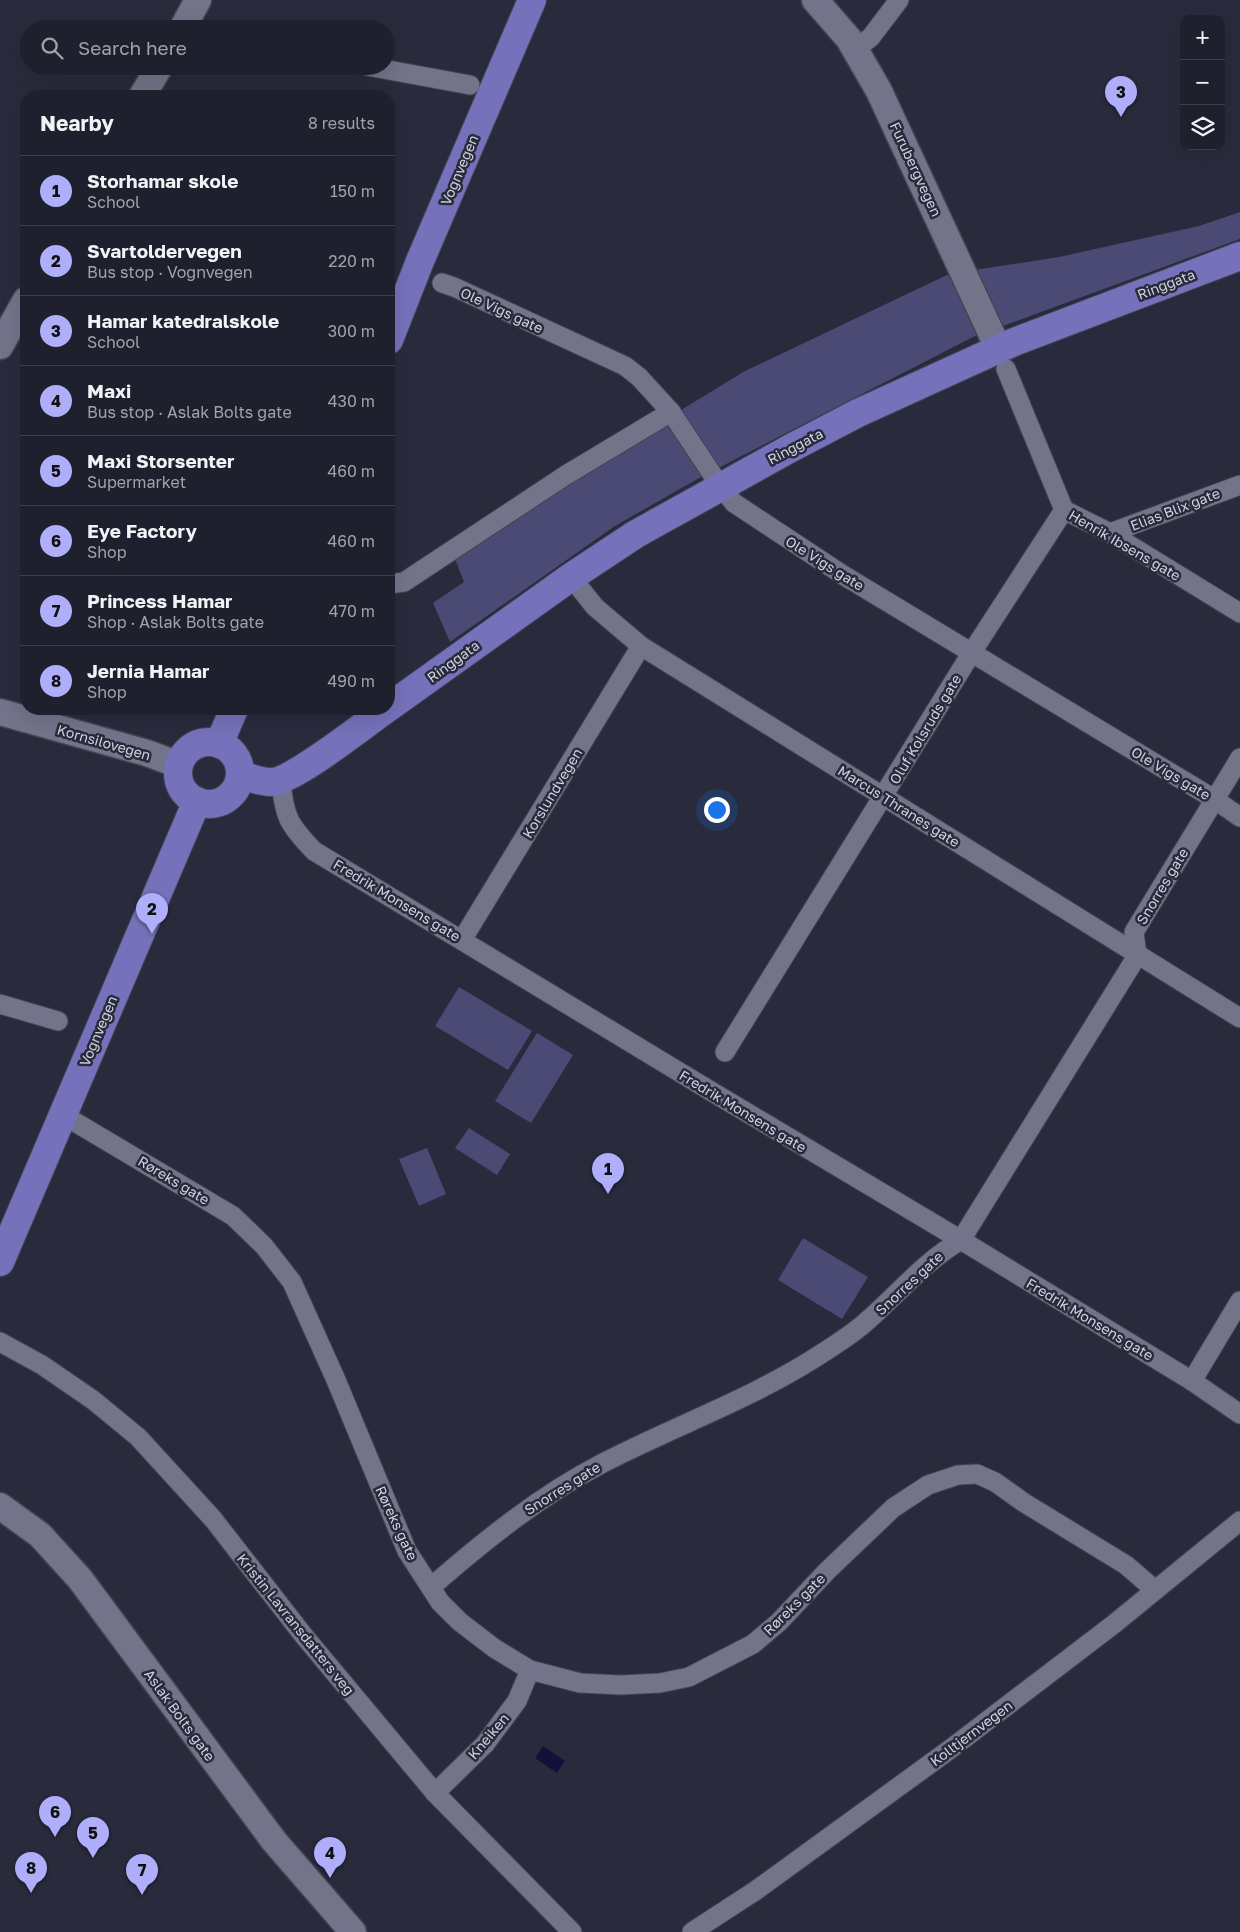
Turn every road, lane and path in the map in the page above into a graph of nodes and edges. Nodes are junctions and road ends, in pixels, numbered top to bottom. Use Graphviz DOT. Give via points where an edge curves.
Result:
graph roads {
  1 [pos="198,0"];
  2 [pos="532,0"];
  3 [pos="815,0"];
  4 [pos="899,0"];
  5 [pos="187,20"];
  6 [pos="856,49"];
  7 [pos="395,71"];
  8 [pos="155,75"];
  9 [pos="470,85"];
  10 [pos="146,90"];
  11 [pos="1240,256"];
  12 [pos="442,283"];
  13 [pos="20,311"];
  14 [pos="395,325"];
  15 [pos="0,346"];
  16 [pos="1002,359"];
  17 [pos="671,412"];
  18 [pos="1240,485"];
  19 [pos="720,486"];
  20 [pos="1064,510"];
  21 [pos="1110,533"];
  22 [pos="571,577"];
  23 [pos="395,583"];
  24 [pos="1240,613"];
  25 [pos="641,646"];
  26 [pos="972,652"];
  27 [pos="395,703"];
  28 [pos="0,712"];
  29 [pos="231,715"];
  30 [pos="378,715"];
  31 [pos="219,744"];
  32 [pos="1240,758"];
  33 [pos="179,765"];
  34 [pos="240,775"];
  35 [pos="281,781"];
  36 [pos="884,796"];
  37 [pos="1214,799"];
  38 [pos="197,801"];
  39 [pos="1240,817"];
  40 [pos="462,940"];
  41 [pos="1137,956"];
  42 [pos="0,1004"];
  43 [pos="1240,1018"];
  44 [pos="58,1021"];
  45 [pos="725,1052"];
  46 [pos="63,1117"];
  47 [pos="961,1240"];
  48 [pos="0,1262"];
  49 [pos="1240,1301"];
  50 [pos="0,1342"];
  51 [pos="1192,1381"];
  52 [pos="1240,1414"];
  53 [pos="0,1506"];
  54 [pos="1240,1521"];
  55 [pos="430,1587"];
  56 [pos="1155,1590"];
  57 [pos="530,1670"];
  58 [pos="435,1793"];
  59 [pos="353,1932"];
  60 [pos="572,1932"];
  61 [pos="692,1932"];
  1 -- 5 [label="main road"];
  2 -- 14 [label="main road, Vognvegen"];
  3 -- 6 [label="main road, Furubergvegen"];
  4 -- 6 [label="street" via="871,37"];
  6 -- 16 [label="main road, Furubergvegen" via="879,91"];
  7 -- 9 [label="street"];
  8 -- 10 [label="main road"];
  11 -- 16 [label="main road, Ringgata" via="1023,338"];
  12 -- 17 [label="street, Ole Vigs gate" via="625,366"];
  13 -- 15 [label="main road"];
  16 -- 19 [label="main road, Ringgata" via="858,413"];
  16 -- 20 [label="street, Henrik Ibsens gate"];
  17 -- 19 [label="street, Ole Vigs gate"];
  17 -- 23 [label="street" via="566,475 404,582"];
  18 -- 21 [label="street, Elias Blix gate"];
  19 -- 22 [label="main road, Ringgata" via="636,534"];
  19 -- 26 [label="street, Ole Vigs gate" via="734,503 784,537"];
  20 -- 21 [label="street, Henrik Ibsens gate"];
  20 -- 26 [label="street, Oluf Kolsruds gate"];
  21 -- 24 [label="street, Henrik Ibsens gate"];
  22 -- 25 [label="street, Marcus Thranes gate" via="595,607"];
  22 -- 27 [label="main road, Ringgata"];
  25 -- 36 [label="street, Marcus Thranes gate"];
  25 -- 40 [label="street, Korslundvegen"];
  26 -- 36 [label="street, Oluf Kolsruds gate"];
  26 -- 37 [label="street, Ole Vigs gate"];
  28 -- 33 [label="main road, Kornsilovegen"];
  29 -- 31 [label="main road"];
  30 -- 35 [label="main road, Ringgata"];
  31 -- 33 [label="main road" via="193,746"];
  31 -- 34 [label="main road" via="230,750 238,761"];
  32 -- 37 [label="street, Snorres gate"];
  33 -- 38 [label="main road" via="182,789"];
  34 -- 35 [label="main road" via="270,782"];
  34 -- 38 [label="main road" via="236,788 227,798 209,804"];
  35 -- 40 [label="street, Fredrik Monsens gate" via="283,807 294,831 314,851"];
  36 -- 41 [label="street, Marcus Thranes gate"];
  36 -- 45 [label="street, Oluf Kolsruds gate"];
  37 -- 39 [label="street, Ole Vigs gate"];
  37 -- 41 [label="street, Snorres gate" via="1134,932"];
  38 -- 46 [label="main road, Vognvegen"];
  40 -- 47 [label="street, Fredrik Monsens gate"];
  41 -- 43 [label="street, Marcus Thranes gate"];
  41 -- 47 [label="street, Snorres gate"];
  42 -- 44 [label="street"];
  46 -- 48 [label="main road, Vognvegen"];
  46 -- 55 [label="street, Røreks gate" via="233,1216 264,1246 292,1282 407,1551"];
  47 -- 51 [label="street, Fredrik Monsens gate"];
  47 -- 55 [label="street, Snorres gate" via="942,1251 866,1323 821,1354 751,1394 600,1464 542,1498 486,1539"];
  49 -- 51 [label="street"];
  50 -- 58 [label="street, Kristin Lavransdatters veg" via="42,1365 93,1400 138,1437 212,1519"];
  51 -- 52 [label="street, Fredrik Monsens gate"];
  53 -- 59 [label="main road, Aslak Bolts gate" via="40,1535 80,1579 274,1842"];
  54 -- 56 [label="street, Kolltjernvegen"];
  55 -- 57 [label="street, Røreks gate" via="460,1622"];
  56 -- 57 [label="street, Røreks gate" via="1126,1565 995,1482 978,1474 958,1475 928,1485 893,1508 753,1644 689,1677 660,1683 621,1685 580,1683"];
  56 -- 61 [label="street, Kolltjernvegen" via="949,1750 755,1891"];
  57 -- 58 [label="street, Kneiken" via="517,1701 484,1744"];
  58 -- 60 [label="street, Kristin Lavransdatters veg"];
}
